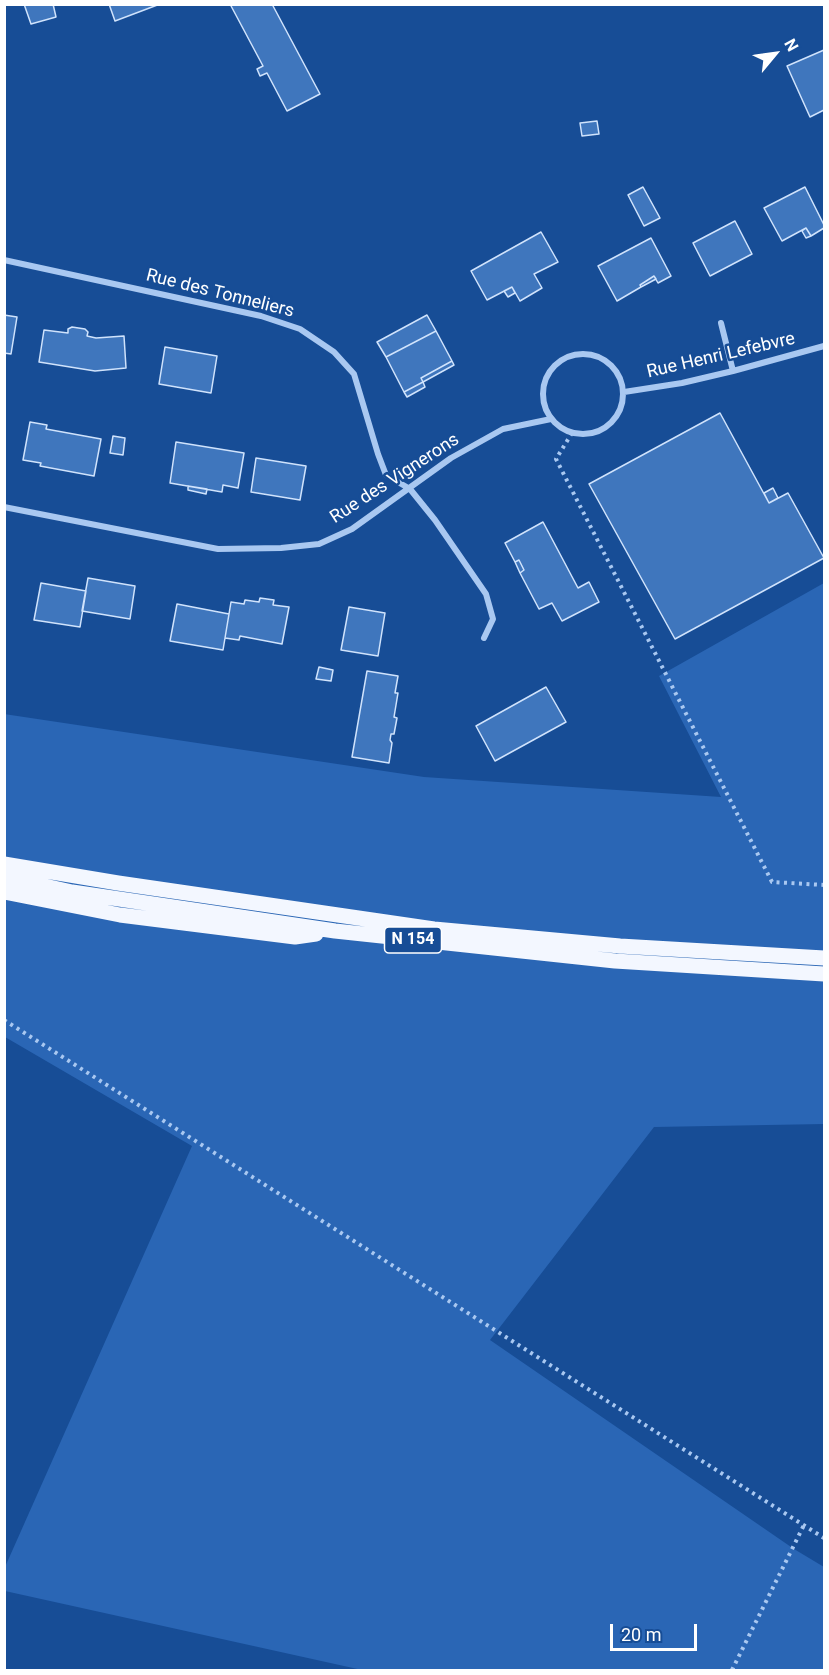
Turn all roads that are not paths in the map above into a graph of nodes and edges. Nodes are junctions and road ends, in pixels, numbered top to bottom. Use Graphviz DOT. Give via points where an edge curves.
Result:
graph roads {
  1 [pos="4,260"];
  2 [pos="721,323"];
  3 [pos="825,346"];
  4 [pos="733,371"];
  5 [pos="624,392"];
  6 [pos="551,419"];
  7 [pos="410,489"];
  8 [pos="4,507"];
  9 [pos="484,638"];
  10 [pos="4,864"];
  11 [pos="4,877"];
  12 [pos="4,892"];
  13 [pos="335,932"];
  14 [pos="825,958"];
  15 [pos="825,974"];
  1 -- 7 [label="street, Rue des Tonneliers" via="261,316 300,329 334,352 354,374 386,475"];
  2 -- 4 [label="street"];
  3 -- 4 [label="street, Rue Henri Lefebvre"];
  4 -- 5 [label="street, Rue Henri Lefebvre"];
  5 -- 6 [label="street" via="622,406 613,421 594,433 572,433"];
  5 -- 6 [label="street" via="620,376 609,363 584,353 566,357 545,381 545,406"];
  6 -- 7 [label="street, Rue des Vignerons" via="503,429 451,458"];
  7 -- 8 [label="street, Rue des Vignerons" via="352,529 319,544 281,548 218,549"];
  7 -- 9 [label="street, Rue des Tonneliers" via="486,594 493,619"];
  10 -- 14 [label="main road, N 154" via="434,929"];
  11 -- 13 [label="main road, N 154" via="72,892"];
  12 -- 13 [label="main road" via="120,915 296,937"];
  13 -- 15 [label="main road, N 154" via="615,961"];
}
